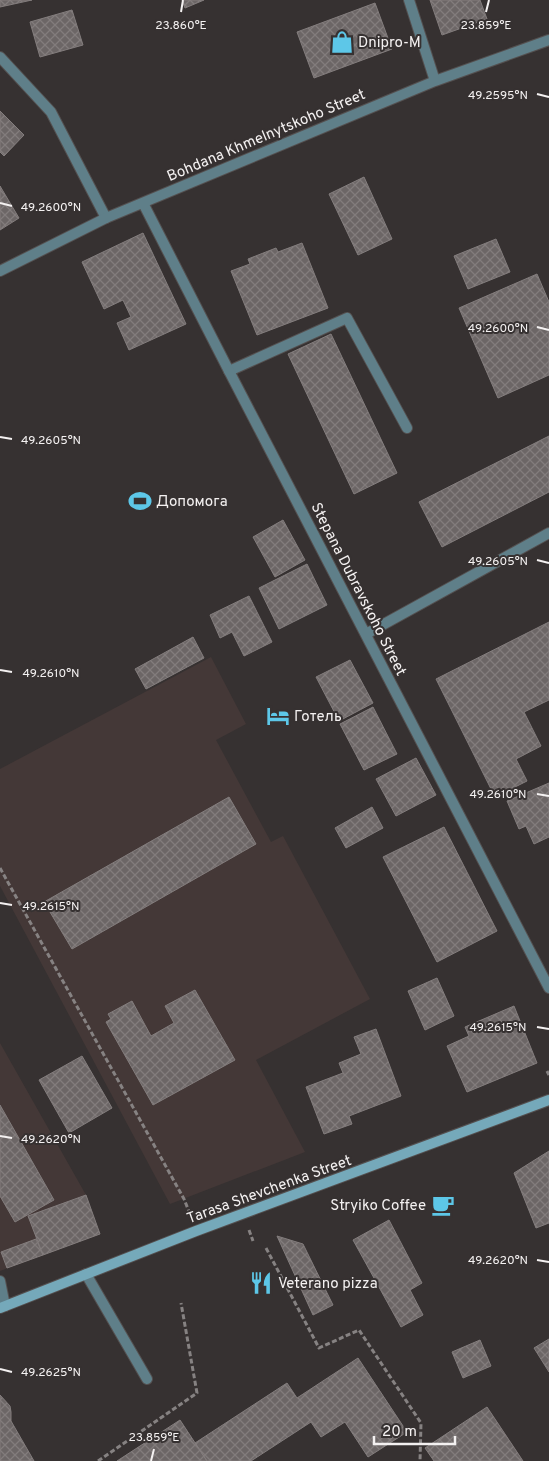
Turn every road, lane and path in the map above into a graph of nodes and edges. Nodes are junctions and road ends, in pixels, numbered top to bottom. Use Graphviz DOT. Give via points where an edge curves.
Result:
graph roads {
  1 [pos="408,0"];
  2 [pos="549,40"];
  3 [pos="0,57"];
  4 [pos="435,80"];
  5 [pos="143,203"];
  6 [pos="106,218"];
  7 [pos="0,272"];
  8 [pos="229,371"];
  9 [pos="407,428"];
  10 [pos="549,534"];
  11 [pos="366,634"];
  12 [pos="0,868"];
  13 [pos="549,988"];
  14 [pos="547,1071"];
  15 [pos="549,1075"];
  16 [pos="549,1100"];
  17 [pos="196,1231"];
  18 [pos="266,1248"];
  19 [pos="86,1274"];
  20 [pos="0,1281"];
  21 [pos="181,1303"];
  22 [pos="2,1307"];
  23 [pos="147,1379"];
  24 [pos="98,1461"];
  25 [pos="420,1461"];
  1 -- 4 [label="street"];
  2 -- 4 [label="street, Bohdana Khmelnytskoho Street"];
  3 -- 6 [label="street" via="51,112"];
  4 -- 5 [label="street, Bohdana Khmelnytskoho Street"];
  5 -- 6 [label="street, Bohdana Khmelnytskoho Street"];
  5 -- 8 [label="street, Stepana Dubravskoho Street"];
  6 -- 7 [label="street, Bohdana Khmelnytskoho Street"];
  8 -- 9 [label="street" via="346,318"];
  8 -- 11 [label="street, Stepana Dubravskoho Street"];
  10 -- 11 [label="street"];
  11 -- 13 [label="street, Stepana Dubravskoho Street"];
  12 -- 17 [label="path" via="184,1199"];
  14 -- 15 [label="path"];
  16 -- 17 [label="main road, Tarasa Shevchenka Street"];
  17 -- 19 [label="main road, Tarasa Shevchenka Street"];
  18 -- 25 [label="path" via="319,1348 359,1330 421,1423"];
  19 -- 22 [label="main road, Tarasa Shevchenka Street"];
  19 -- 23 [label="street"];
  20 -- 22 [label="street"];
  21 -- 24 [label="path" via="198,1393"];
}
